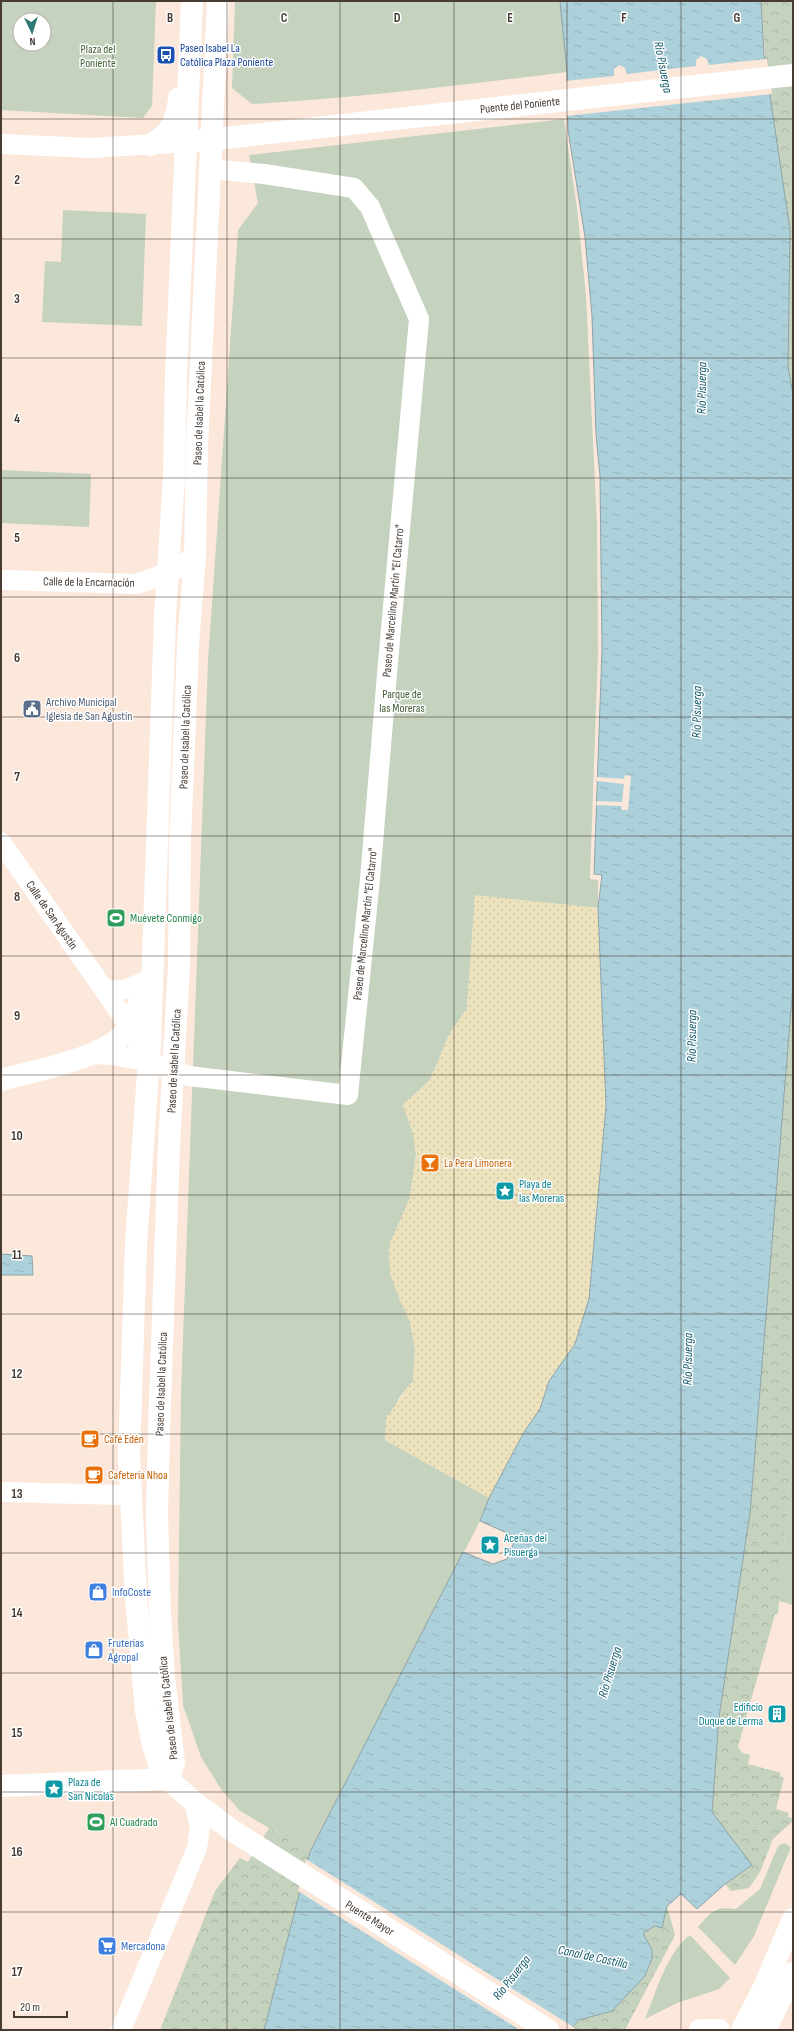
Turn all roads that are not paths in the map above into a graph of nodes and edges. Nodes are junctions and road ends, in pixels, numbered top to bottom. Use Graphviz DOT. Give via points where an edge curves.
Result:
graph roads {
  1 [pos="182,1"];
  2 [pos="192,1"];
  3 [pos="218,1"];
  4 [pos="185,65"];
  5 [pos="793,75"];
  6 [pos="213,105"];
  7 [pos="246,135"];
  8 [pos="212,139"];
  9 [pos="187,142"];
  10 [pos="1,144"];
  11 [pos="150,145"];
  12 [pos="210,169"];
  13 [pos="195,556"];
  14 [pos="168,573"];
  15 [pos="1,580"];
  16 [pos="1,842"];
  17 [pos="152,959"];
  18 [pos="145,981"];
  19 [pos="102,988"];
  20 [pos="129,1026"];
  21 [pos="92,1054"];
  22 [pos="148,1062"];
  23 [pos="174,1072"];
  24 [pos="1,1080"];
  25 [pos="1,1492"];
  26 [pos="131,1499"];
  27 [pos="168,1779"];
  28 [pos="1,1786"];
  29 [pos="194,1802"];
  30 [pos="793,1918"];
  31 [pos="793,1973"];
  32 [pos="121,2030"];
  33 [pos="548,2030"];
  34 [pos="700,2030"];
  35 [pos="719,2030"];
  36 [pos="742,2030"];
  37 [pos="765,2030"];
  1 -- 4 [label="main road"];
  2 -- 4 [label="main road, Paseo de Isabel la Católica"];
  3 -- 6 [label="main road, Paseo de Isabel la Católica"];
  4 -- 9 [label="main road, Paseo de Isabel la Católica"];
  4 -- 11 [label="main road" via="177,116 166,134"];
  5 -- 7 [label="main road, Puente del Poniente"];
  6 -- 7 [label="main road"];
  6 -- 8 [label="main road, Paseo de Isabel la Católica"];
  7 -- 8 [label="main road, Puente del Poniente"];
  8 -- 9 [label="main road"];
  8 -- 12 [label="main road, Paseo de Isabel la Católica"];
  9 -- 11 [label="street"];
  9 -- 14 [label="main road, Paseo de Isabel la Católica"];
  10 -- 11 [label="street" via="91,148"];
  12 -- 13 [label="main road, Paseo de Isabel la Católica" via="197,445"];
  12 -- 23 [label="street, Paseo de Marcelino Martín \"El Catarro\"" via="264,174 354,188 370,207 419,319 370,879 348,1095"];
  13 -- 14 [label="street, Calle de la Encarnación"];
  13 -- 23 [label="main road, Paseo de Isabel la Católica" via="188,645"];
  14 -- 15 [label="street, Calle de la Encarnación" via="137,584"];
  14 -- 17 [label="main road, Paseo de Isabel la Católica"];
  16 -- 19 [label="street, Calle de San Agustín"];
  17 -- 18 [label="main road"];
  17 -- 22 [label="main road, Paseo de Isabel la Católica"];
  18 -- 19 [label="street" via="125,990"];
  18 -- 20 [label="main road"];
  19 -- 20 [label="street, Calle de San Agustín"];
  20 -- 21 [label="main road" via="119,1039"];
  20 -- 22 [label="street, Calle de San Agustín"];
  21 -- 22 [label="street" via="114,1055"];
  21 -- 24 [label="main road"];
  22 -- 23 [label="street"];
  22 -- 26 [label="main road, Paseo de Isabel la Católica" via="136,1244 129,1456"];
  23 -- 27 [label="main road, Paseo de Isabel la Católica" via="157,1515 162,1658 174,1752 174,1763"];
  25 -- 26 [label="street" via="121,1495"];
  26 -- 27 [label="main road, Paseo de Isabel la Católica" via="146,1711 159,1764"];
  27 -- 28 [label="main road"];
  27 -- 29 [label="main road"];
  29 -- 32 [label="street" via="200,1826 197,1848"];
  29 -- 33 [label="main road, Puente Mayor" via="225,1826"];
  30 -- 36 [label="main road" via="762,1992"];
  31 -- 37 [label="main road"];
  34 -- 35 [label="main road"];
}
